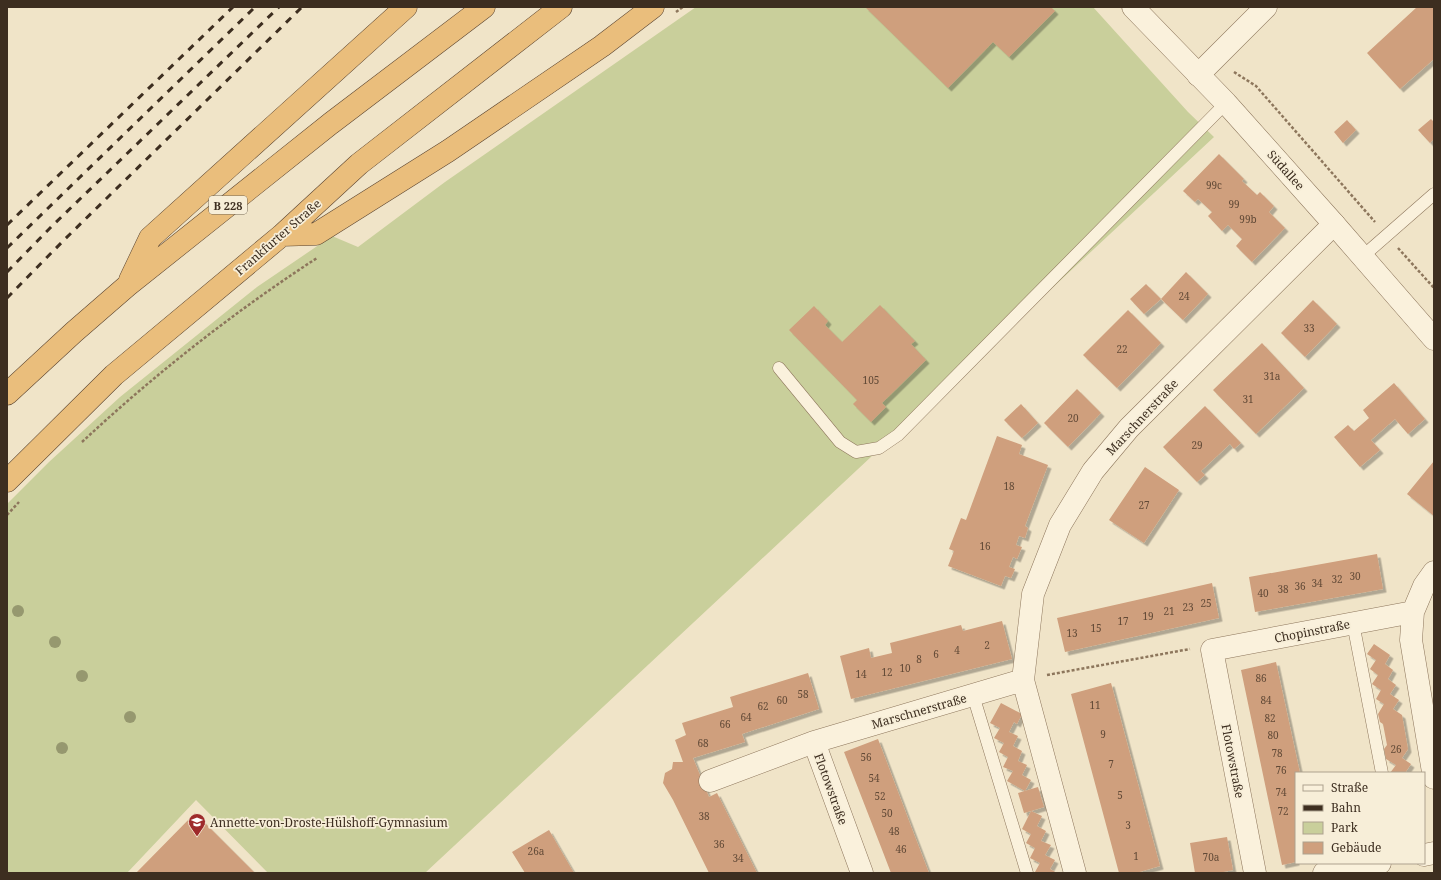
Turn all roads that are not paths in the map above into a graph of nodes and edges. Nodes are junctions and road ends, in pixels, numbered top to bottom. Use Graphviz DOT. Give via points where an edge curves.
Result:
graph roads {
  1 [pos="406,7"];
  2 [pos="484,7"];
  3 [pos="560,7"];
  4 [pos="1133,7"];
  5 [pos="1266,7"];
  6 [pos="662,11"];
  7 [pos="1205,67"];
  8 [pos="1226,103"];
  9 [pos="1434,194"];
  10 [pos="1334,224"];
  11 [pos="282,235"];
  12 [pos="1362,257"];
  13 [pos="127,286"];
  14 [pos="1434,339"];
  15 [pos="779,368"];
  16 [pos="7,394"];
  17 [pos="7,481"];
  18 [pos="1434,572"];
  19 [pos="1413,612"];
  20 [pos="1353,623"];
  21 [pos="1212,650"];
  22 [pos="1023,680"];
  23 [pos="973,695"];
  24 [pos="814,742"];
  25 [pos="1382,772"];
  26 [pos="1434,778"];
  27 [pos="710,782"];
  28 [pos="1374,864"];
  29 [pos="862,873"];
  30 [pos="1027,873"];
  31 [pos="1075,873"];
  32 [pos="1255,873"];
  33 [pos="1324,873"];
  1 -- 13 [label="highway" via="150,238"];
  2 -- 13 [label="highway, B 228" via="330,124"];
  3 -- 11 [label="highway, Frankfurter Straße" via="359,164"];
  4 -- 7 [label="street, Südallee"];
  5 -- 7 [label="street"];
  6 -- 11 [label="highway" via="602,46 454,147 316,234"];
  7 -- 8 [label="street, Südallee"];
  8 -- 10 [label="street, Südallee"];
  8 -- 15 [label="lane" via="898,435 879,448 856,452 840,442"];
  9 -- 12 [label="lane"];
  10 -- 12 [label="street, Südallee"];
  10 -- 22 [label="street, Marschnerstraße" via="1129,428 1093,471 1060,525 1033,594"];
  11 -- 17 [label="highway, Frankfurter Straße" via="114,375"];
  12 -- 14 [label="street, Südallee"];
  13 -- 16 [label="highway, B 228"];
  18 -- 19 [label="street" via="1424,586"];
  19 -- 20 [label="street, Chopinstraße"];
  19 -- 26 [label="street" via="1412,640"];
  20 -- 21 [label="street, Chopinstraße"];
  20 -- 25 [label="lane"];
  21 -- 32 [label="street, Flotowstraße"];
  22 -- 23 [label="street, Marschnerstraße"];
  22 -- 31 [label="street, Marschnerstraße"];
  23 -- 24 [label="street, Marschnerstraße"];
  23 -- 30 [label="lane"];
  24 -- 27 [label="street, Flotowstraße"];
  24 -- 29 [label="street, Flotowstraße"];
  28 -- 33 [label="street"];
}
